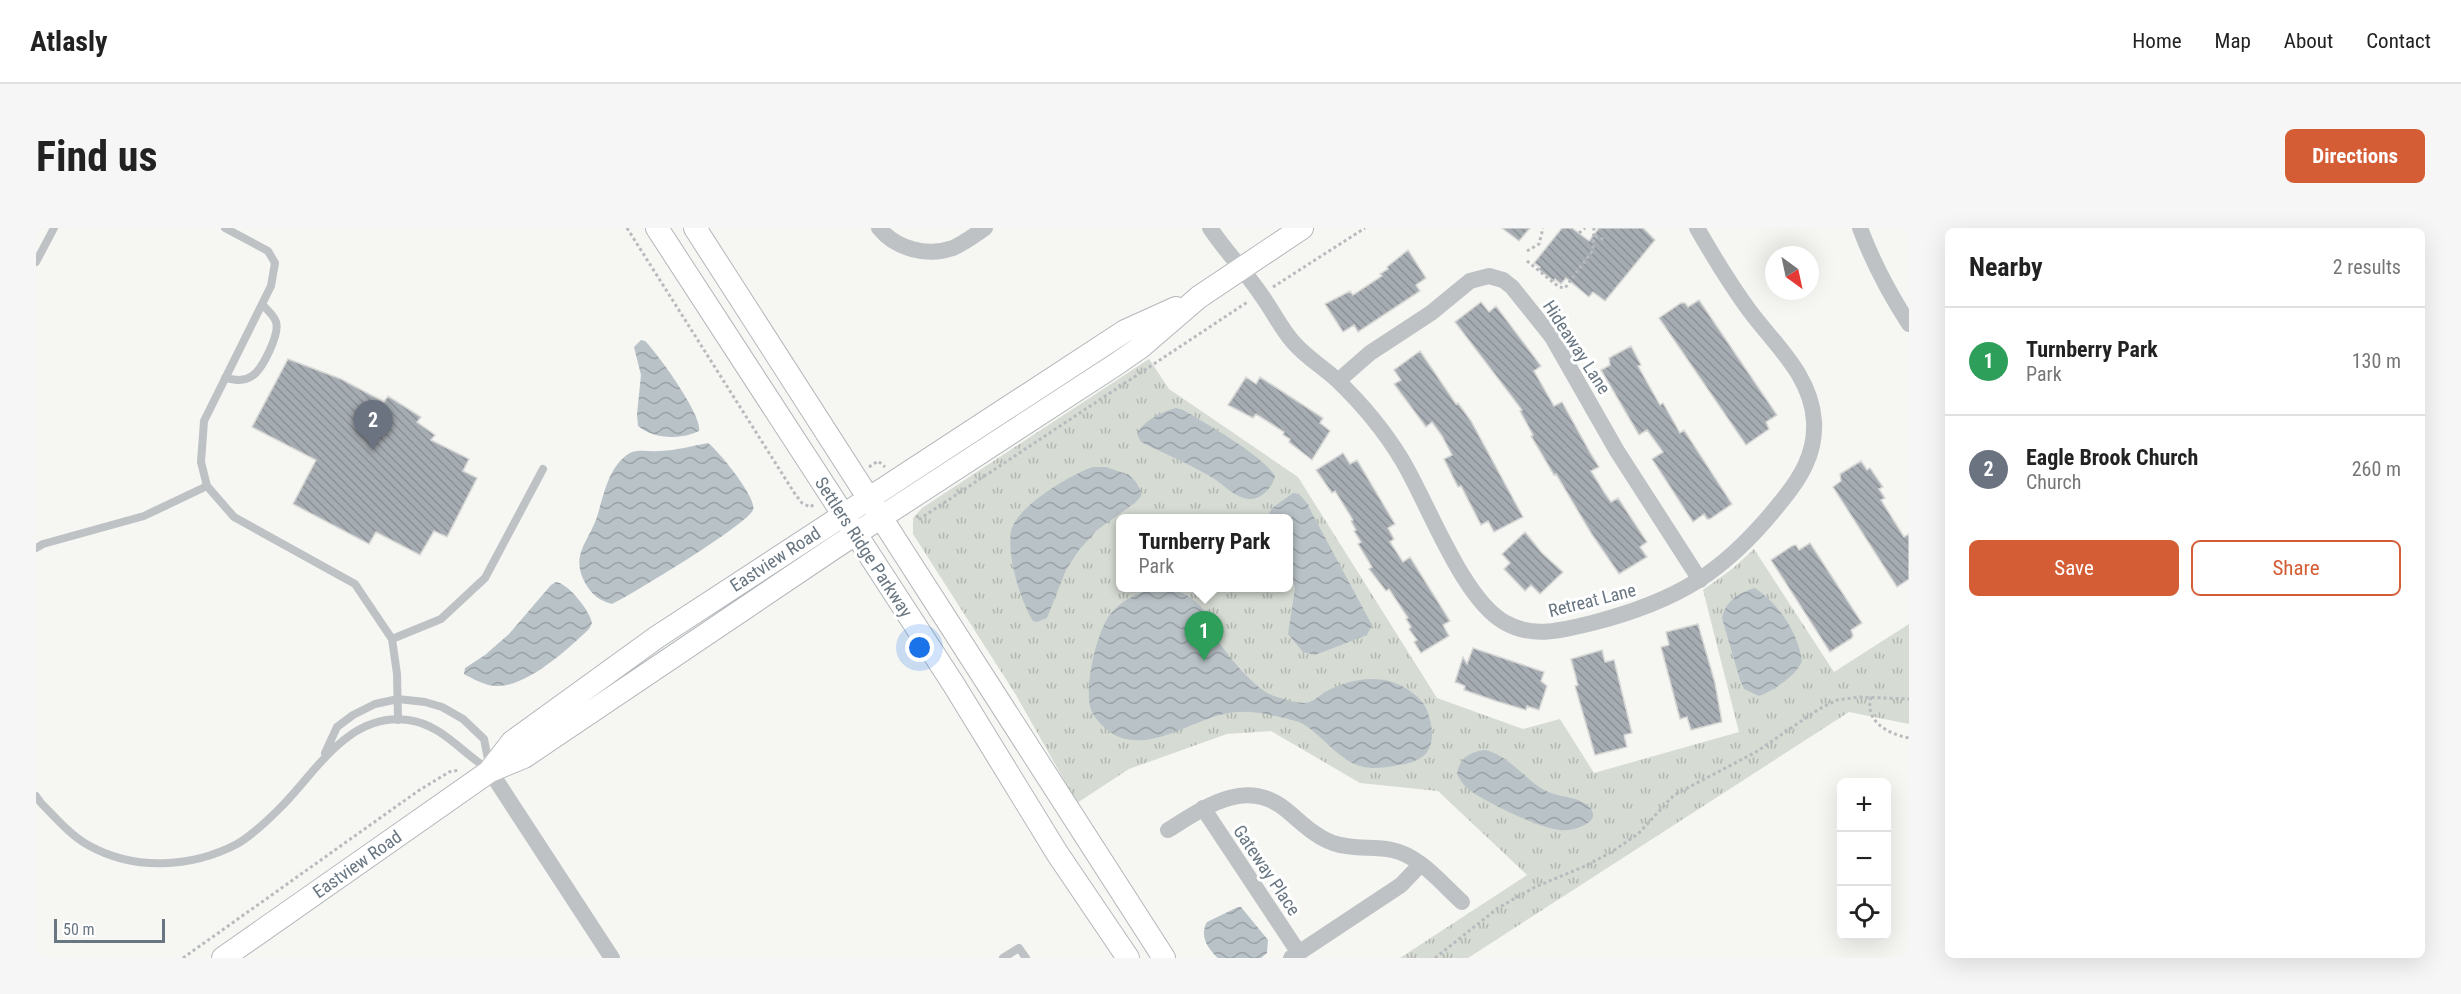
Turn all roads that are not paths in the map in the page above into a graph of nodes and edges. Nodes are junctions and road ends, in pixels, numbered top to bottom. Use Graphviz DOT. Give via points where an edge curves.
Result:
graph roads {
  1 [pos="54,228"];
  2 [pos="225,228"];
  3 [pos="657,228"];
  4 [pos="695,228"];
  5 [pos="879,228"];
  6 [pos="985,228"];
  7 [pos="1210,228"];
  8 [pos="1302,228"];
  9 [pos="1697,228"];
  10 [pos="1860,228"];
  11 [pos="36,262"];
  12 [pos="1241,269"];
  13 [pos="1199,297"];
  14 [pos="262,304"];
  15 [pos="1909,324"];
  16 [pos="225,378"];
  17 [pos="1338,381"];
  18 [pos="543,469"];
  19 [pos="207,486"];
  20 [pos="868,499"];
  21 [pos="843,515"];
  22 [pos="880,518"];
  23 [pos="855,534"];
  24 [pos="36,548"];
  25 [pos="1700,580"];
  26 [pos="392,639"];
  27 [pos="398,699"];
  28 [pos="398,720"];
  29 [pos="322,758"];
  30 [pos="490,771"];
  31 [pos="36,796"];
  32 [pos="1203,808"];
  33 [pos="1168,830"];
  34 [pos="1420,865"];
  35 [pos="1462,902"];
  36 [pos="1295,955"];
  37 [pos="223,958"];
  38 [pos="612,958"];
  39 [pos="1003,958"];
  40 [pos="1026,958"];
  41 [pos="1128,958"];
  42 [pos="1164,958"];
  1 -- 11 [label="lane"];
  2 -- 14 [label="lane" via="268,251 275,262 271,286"];
  3 -- 21 [label="street, Settlers Ridge Parkway"];
  4 -- 20 [label="street, Settlers Ridge Parkway"];
  5 -- 6 [label="street" via="902,246 925,251 952,248"];
  7 -- 12 [label="street, Retreat Lane"];
  8 -- 12 [label="street, Eastview Road"];
  9 -- 25 [label="street, Retreat Lane" via="1747,308 1802,379 1814,429 1810,456 1792,489 1737,552"];
  10 -- 15 [label="street" via="1885,287"];
  12 -- 13 [label="street, Eastview Road"];
  12 -- 17 [label="street, Retreat Lane" via="1292,342"];
  13 -- 20 [label="street, Eastview Road" via="1125,331"];
  13 -- 22 [label="street, Eastview Road" via="1142,347"];
  14 -- 16 [label="lane"];
  14 -- 16 [label="lane" via="276,321 276,336 260,369 254,376 239,381"];
  16 -- 19 [label="lane" via="204,421 201,462"];
  17 -- 25 [label="street, Retreat Lane" via="1398,453 1479,599 1507,624 1532,632 1558,631 1645,608"];
  17 -- 25 [label="street, Hideaway Lane" via="1470,281 1489,276 1503,280 1552,337 1617,451"];
  18 -- 26 [label="lane" via="484,578 441,620"];
  19 -- 24 [label="lane" via="144,516"];
  19 -- 26 [label="lane" via="234,517 355,584"];
  20 -- 21 [label="street, Eastview Road"];
  20 -- 22 [label="street, Settlers Ridge Parkway"];
  21 -- 23 [label="street, Settlers Ridge Parkway"];
  21 -- 30 [label="street, Eastview Road" via="657,637 512,742"];
  22 -- 23 [label="street, Eastview Road"];
  22 -- 42 [label="street, Settlers Ridge Parkway"];
  23 -- 30 [label="street, Eastview Road" via="524,757"];
  23 -- 41 [label="street, Settlers Ridge Parkway"];
  26 -- 27 [label="lane"];
  27 -- 28 [label="lane"];
  27 -- 29 [label="lane" via="353,715 337,728"];
  27 -- 30 [label="lane" via="442,707 471,725 484,738"];
  28 -- 29 [label="lane" via="366,726"];
  28 -- 30 [label="lane" via="444,734"];
  29 -- 31 [label="lane" via="279,809 238,843 194,861 131,861 95,849"];
  30 -- 37 [label="street, Eastview Road"];
  30 -- 38 [label="street"];
  32 -- 33 [label="street, Gateway Place"];
  32 -- 34 [label="street, Gateway Place" via="1229,796 1257,796 1281,806 1330,842 1394,850"];
  32 -- 36 [label="street, Gateway Place"];
  34 -- 35 [label="street, Gateway Place"];
  34 -- 36 [label="street, Gateway Place" via="1401,885"];
  39 -- 40 [label="lane" via="1019,948"];
}
